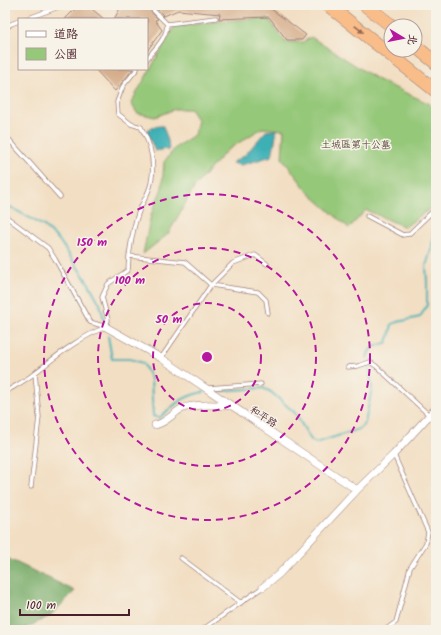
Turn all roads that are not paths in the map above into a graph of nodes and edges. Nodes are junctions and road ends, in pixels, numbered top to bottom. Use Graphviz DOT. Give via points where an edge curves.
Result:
graph roads {
  1 [pos="64,5"];
  2 [pos="148,5"];
  3 [pos="328,5"];
  4 [pos="365,5"];
  5 [pos="29,18"];
  6 [pos="216,18"];
  7 [pos="383,19"];
  8 [pos="18,21"];
  9 [pos="167,24"];
  10 [pos="5,30"];
  11 [pos="423,52"];
  12 [pos="148,58"];
  13 [pos="436,63"];
  14 [pos="136,70"];
  15 [pos="436,91"];
  16 [pos="5,135"];
  17 [pos="60,197"];
  18 [pos="436,208"];
  19 [pos="5,216"];
  20 [pos="367,216"];
  21 [pos="128,256"];
  22 [pos="267,264"];
  23 [pos="211,285"];
  24 [pos="268,313"];
  25 [pos="106,327"];
  26 [pos="161,358"];
  27 [pos="348,367"];
  28 [pos="35,373"];
  29 [pos="261,384"];
  30 [pos="207,388"];
  31 [pos="5,392"];
  32 [pos="232,406"];
  33 [pos="436,408"];
  34 [pos="429,415"];
  35 [pos="155,425"];
  36 [pos="394,454"];
  37 [pos="31,487"];
  38 [pos="357,490"];
  39 [pos="181,558"];
  40 [pos="263,587"];
  41 [pos="241,603"];
  42 [pos="202,630"];
  43 [pos="385,630"];
  1 -- 5 [label="lane"];
  2 -- 9 [label="lane"];
  3 -- 15 [label="highway, one-way"];
  4 -- 7 [label="highway"];
  6 -- 9 [label="lane"];
  8 -- 10 [label="lane"];
  9 -- 12 [label="lane" via="165,36"];
  11 -- 13 [label="highway"];
  14 -- 21 [label="lane" via="123,86 117,102 118,114 131,124 141,127 143,131 152,159 151,184 137,215"];
  16 -- 17 [label="lane"];
  18 -- 20 [label="lane" via="409,234 403,235"];
  19 -- 25 [label="lane, 和平路" via="48,248 90,322"];
  21 -- 23 [label="lane" via="185,262"];
  21 -- 25 [label="lane" via="128,270 108,284 102,297 108,320"];
  22 -- 23 [label="lane" via="255,255 233,264"];
  23 -- 24 [label="lane" via="258,292 266,300"];
  23 -- 26 [label="lane"];
  25 -- 26 [label="street, 和平路"];
  25 -- 28 [label="lane" via="91,333"];
  26 -- 30 [label="street, 和平路"];
  27 -- 34 [label="lane" via="370,362"];
  28 -- 31 [label="lane"];
  28 -- 37 [label="lane" via="39,417"];
  29 -- 30 [label="lane"];
  30 -- 32 [label="street, 和平路"];
  32 -- 35 [label="street" via="192,406 182,409 162,424"];
  32 -- 38 [label="street, 和平路"];
  33 -- 34 [label="street"];
  34 -- 36 [label="street"];
  36 -- 38 [label="street"];
  36 -- 43 [label="lane" via="428,532 426,543 410,568 396,622"];
  38 -- 40 [label="street" via="280,574"];
  39 -- 41 [label="lane"];
  40 -- 41 [label="lane"];
  41 -- 42 [label="lane"];
}
